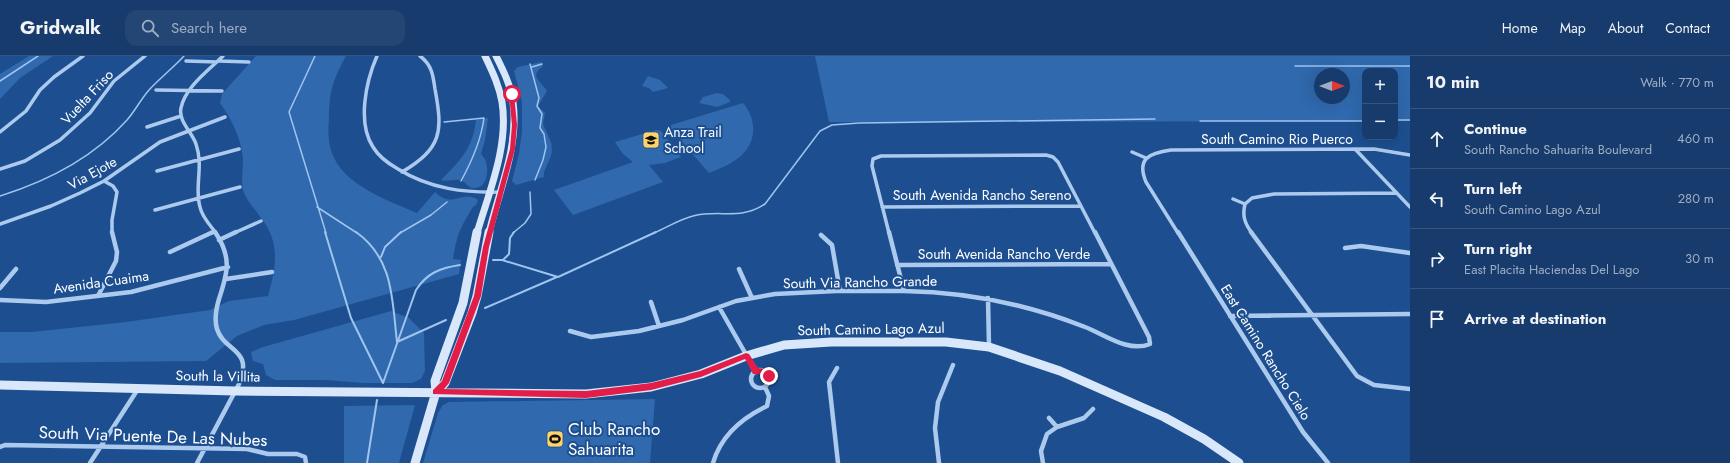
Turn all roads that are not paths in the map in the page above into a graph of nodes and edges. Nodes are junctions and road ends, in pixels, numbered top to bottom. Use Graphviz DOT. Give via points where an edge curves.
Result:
graph roads {
  1 [pos="83,56"];
  2 [pos="145,56"];
  3 [pos="223,56"];
  4 [pos="377,56"];
  5 [pos="420,56"];
  6 [pos="485,56"];
  7 [pos="496,56"];
  8 [pos="186,61"];
  9 [pos="218,61"];
  10 [pos="249,62"];
  11 [pos="156,90"];
  12 [pos="190,91"];
  13 [pos="222,91"];
  14 [pos="181,116"];
  15 [pos="225,117"];
  16 [pos="147,127"];
  17 [pos="190,130"];
  18 [pos="0,132"];
  19 [pos="239,149"];
  20 [pos="1355,150"];
  21 [pos="1132,152"];
  22 [pos="1410,155"];
  23 [pos="1146,158"];
  24 [pos="200,160"];
  25 [pos="0,169"];
  26 [pos="157,171"];
  27 [pos="402,172"];
  28 [pos="104,181"];
  29 [pos="240,187"];
  30 [pos="490,192"];
  31 [pos="501,192"];
  32 [pos="1397,193"];
  33 [pos="199,198"];
  34 [pos="1233,199"];
  35 [pos="1245,204"];
  36 [pos="882,206"];
  37 [pos="1081,206"];
  38 [pos="1410,206"];
  39 [pos="155,210"];
  40 [pos="261,221"];
  41 [pos="0,224"];
  42 [pos="214,232"];
  43 [pos="821,235"];
  44 [pos="220,240"];
  45 [pos="1345,248"];
  46 [pos="170,252"];
  47 [pos="1410,253"];
  48 [pos="1111,264"];
  49 [pos="897,265"];
  50 [pos="228,267"];
  51 [pos="739,268"];
  52 [pos="16,269"];
  53 [pos="272,272"];
  54 [pos="226,279"];
  55 [pos="0,288"];
  56 [pos="840,291"];
  57 [pos="904,291"];
  58 [pos="98,296"];
  59 [pos="752,298"];
  60 [pos="988,298"];
  61 [pos="0,300"];
  62 [pos="651,302"];
  63 [pos="719,307"];
  64 [pos="1410,314"];
  65 [pos="1230,316"];
  66 [pos="1312,316"];
  67 [pos="658,326"];
  68 [pos="570,331"];
  69 [pos="989,347"];
  70 [pos="746,356"];
  71 [pos="952,365"];
  72 [pos="837,368"];
  73 [pos="756,372"];
  74 [pos="0,385"];
  75 [pos="765,387"];
  76 [pos="138,389"];
  77 [pos="1410,389"];
  78 [pos="235,391"];
  79 [pos="436,392"];
  80 [pos="1094,409"];
  81 [pos="1049,418"];
  82 [pos="1057,426"];
  83 [pos="0,447"];
  84 [pos="101,447"];
  85 [pos="204,449"];
  86 [pos="90,463"];
  87 [pos="197,463"];
  88 [pos="306,463"];
  89 [pos="415,463"];
  90 [pos="713,463"];
  91 [pos="838,463"];
  92 [pos="939,463"];
  93 [pos="1043,463"];
  94 [pos="1239,463"];
  95 [pos="1328,463"];
  1 -- 18 [label="street" via="54,77 40,90 26,111"];
  2 -- 25 [label="street, Vuelta Friso" via="109,86 90,114 67,134 33,157"];
  3 -- 9 [label="street"];
  4 -- 27 [label="street" via="365,88 367,132 378,154"];
  5 -- 27 [label="street" via="428,63 432,72 440,113 439,128 430,150"];
  6 -- 30 [label="street" via="500,88 504,124 502,150"];
  7 -- 31 [label="street" via="512,94 514,111 512,149"];
  8 -- 9 [label="street"];
  9 -- 10 [label="street"];
  9 -- 12 [label="street"];
  11 -- 12 [label="street"];
  12 -- 13 [label="street"];
  12 -- 14 [label="street" via="180,107"];
  14 -- 16 [label="street"];
  14 -- 17 [label="street"];
  15 -- 17 [label="street, Via Ejote"];
  17 -- 24 [label="street"];
  17 -- 28 [label="street, Via Ejote" via="160,142"];
  19 -- 24 [label="street"];
  20 -- 22 [label="street, South Camino Rio Puerco" via="1387,150"];
  20 -- 23 [label="street, South Camino Rio Puerco" via="1171,150"];
  20 -- 32 [label="street"];
  21 -- 23 [label="street"];
  23 -- 65 [label="street, East Camino Rancho Cielo" via="1141,167 1141,174"];
  24 -- 26 [label="street"];
  24 -- 33 [label="street"];
  27 -- 30 [label="street" via="419,182 439,188"];
  28 -- 41 [label="street, Via Ejote" via="51,206"];
  28 -- 58 [label="street" via="117,192 112,220 112,234 117,252 116,261"];
  29 -- 33 [label="street"];
  30 -- 31 [label="street"];
  30 -- 79 [label="street" via="472,252 462,308 435,381"];
  31 -- 79 [label="street" via="472,313 445,383"];
  32 -- 35 [label="street" via="1274,194 1252,198"];
  32 -- 38 [label="street"];
  33 -- 39 [label="street"];
  33 -- 42 [label="street" via="200,210"];
  34 -- 35 [label="street"];
  35 -- 66 [label="street" via="1243,212 1246,225"];
  36 -- 37 [label="street, South Avenida Rancho Sereno"];
  36 -- 37 [label="street" via="872,166 876,157 1046,155 1058,162"];
  36 -- 49 [label="street"];
  37 -- 48 [label="street"];
  40 -- 44 [label="street"];
  42 -- 44 [label="street"];
  42 -- 46 [label="street"];
  43 -- 56 [label="street" via="832,245"];
  44 -- 50 [label="street"];
  45 -- 47 [label="street" via="1361,246"];
  48 -- 49 [label="street, South Avenida Rancho Verde"];
  48 -- 60 [label="street, South Via Rancho Grande" via="1149,337 1150,344 1147,347 1134,347 1044,312"];
  49 -- 57 [label="street"];
  50 -- 54 [label="street"];
  50 -- 58 [label="street, Avenida Cuaima" via="131,292"];
  51 -- 59 [label="street"];
  52 -- 55 [label="street"];
  53 -- 54 [label="street"];
  54 -- 78 [label="street" via="215,322 217,331 237,349 242,360 243,373"];
  56 -- 57 [label="street, South Via Rancho Grande"];
  56 -- 59 [label="street, South Via Rancho Grande" via="796,292"];
  57 -- 60 [label="street, South Via Rancho Grande"];
  58 -- 61 [label="street, Avenida Cuaima" via="46,302"];
  59 -- 63 [label="street, South Via Rancho Grande"];
  60 -- 69 [label="street"];
  62 -- 67 [label="street"];
  63 -- 67 [label="street, South Via Rancho Grande"];
  63 -- 70 [label="street"];
  64 -- 66 [label="street"];
  65 -- 66 [label="street"];
  65 -- 95 [label="street, East Camino Rancho Cielo" via="1303,432"];
  66 -- 77 [label="street" via="1356,376 1374,385"];
  67 -- 68 [label="street, South Via Rancho Grande" via="627,334 599,336 584,336"];
  69 -- 70 [label="street, South Camino Lago Azul" via="946,342 831,342 784,345"];
  69 -- 94 [label="street, South Camino Lago Azul" via="1060,371 1164,417"];
  70 -- 73 [label="street"];
  70 -- 79 [label="street, South Camino Lago Azul" via="701,374 651,387 593,394"];
  71 -- 92 [label="street" via="938,402 935,428"];
  72 -- 91 [label="street" via="829,382"];
  73 -- 75 [label="street" via="763,371 769,376 770,382"];
  73 -- 75 [label="street" via="751,376 751,382 757,387"];
  74 -- 76 [label="street, South la Villita"];
  75 -- 90 [label="street" via="770,401 767,406 740,423 722,441"];
  76 -- 78 [label="street, South la Villita"];
  76 -- 84 [label="street"];
  78 -- 79 [label="street, South la Villita"];
  78 -- 85 [label="street"];
  79 -- 89 [label="street"];
  80 -- 82 [label="street" via="1084,418"];
  81 -- 82 [label="street"];
  82 -- 93 [label="street" via="1047,434 1041,451"];
  83 -- 84 [label="street, South Via Puente De Las Nubes"];
  84 -- 85 [label="street, South Via Puente De Las Nubes"];
  84 -- 86 [label="street"];
  85 -- 87 [label="street"];
  85 -- 88 [label="street, South Via Puente De Las Nubes" via="297,454 305,457"];
}
